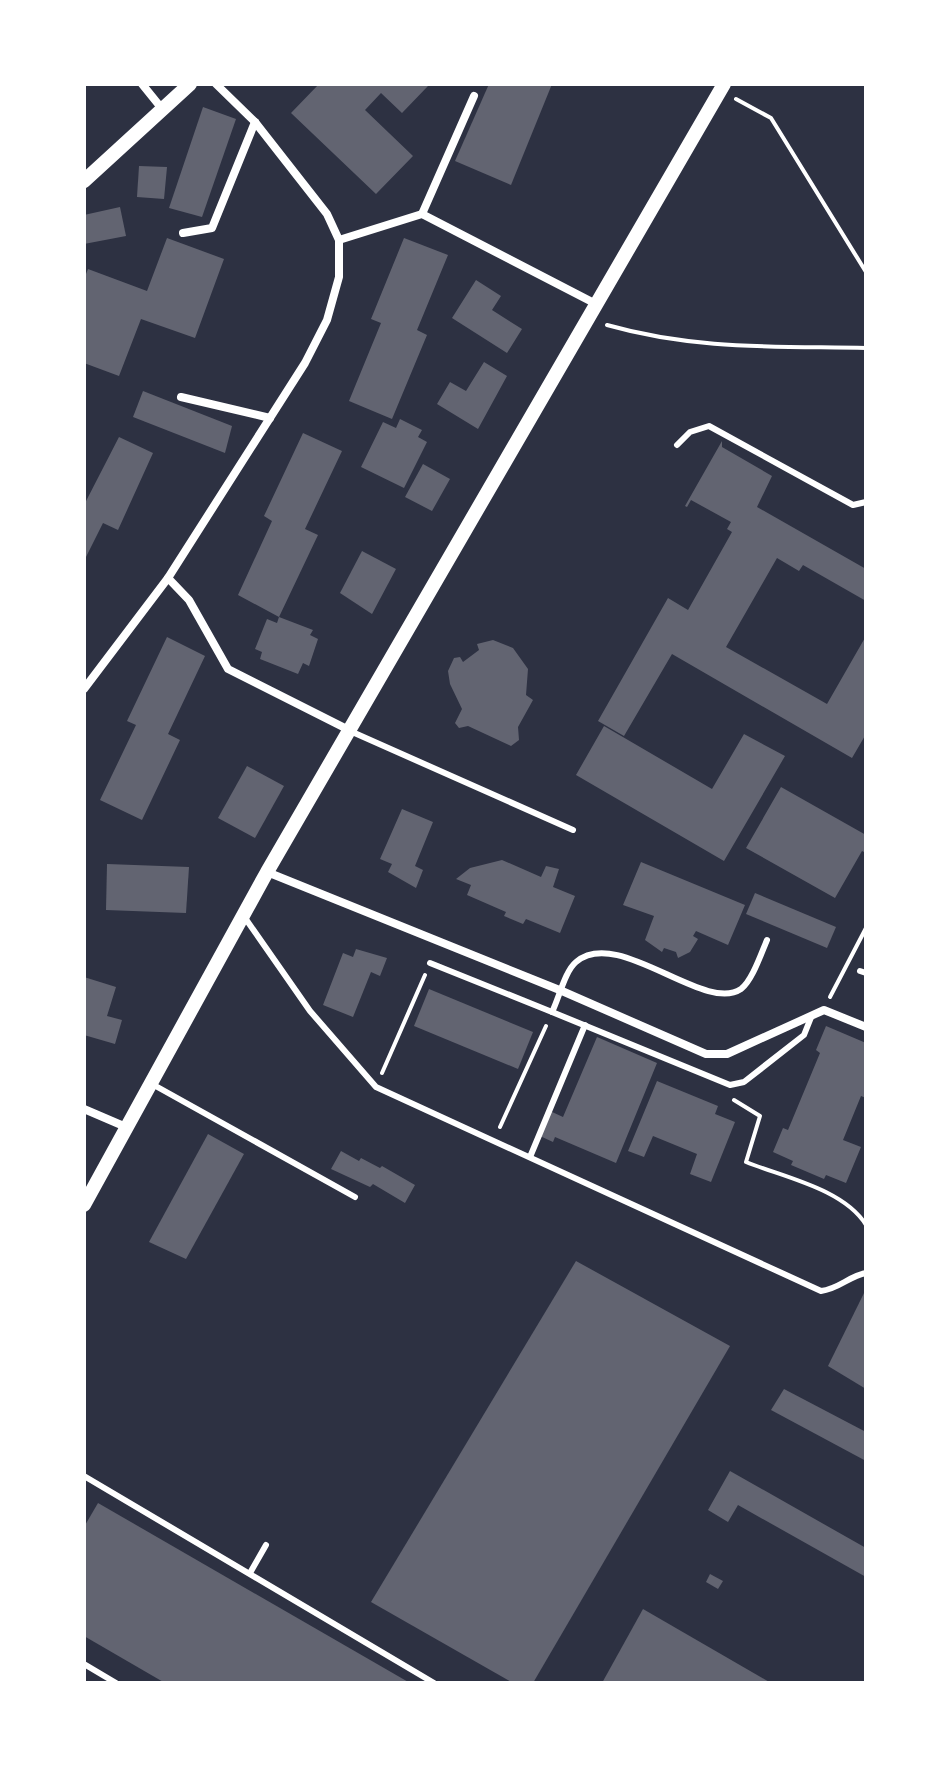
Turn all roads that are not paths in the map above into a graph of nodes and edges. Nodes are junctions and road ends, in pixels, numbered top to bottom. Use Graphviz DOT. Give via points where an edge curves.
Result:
graph roads {
  1 [pos="142,84"];
  2 [pos="190,84"];
  3 [pos="216,84"];
  4 [pos="722,87"];
  5 [pos="474,96"];
  6 [pos="163,111"];
  7 [pos="255,122"];
  8 [pos="84,181"];
  9 [pos="422,214"];
  10 [pos="183,233"];
  11 [pos="339,240"];
  12 [pos="598,305"];
  13 [pos="181,397"];
  14 [pos="270,418"];
  15 [pos="677,445"];
  16 [pos="866,502"];
  17 [pos="168,578"];
  18 [pos="84,689"];
  19 [pos="349,730"];
  20 [pos="573,830"];
  21 [pos="267,872"];
  22 [pos="243,915"];
  23 [pos="767,940"];
  24 [pos="430,963"];
  25 [pos="562,991"];
  26 [pos="552,1012"];
  27 [pos="813,1014"];
  28 [pos="585,1025"];
  29 [pos="866,1027"];
  30 [pos="150,1083"];
  31 [pos="84,1109"];
  32 [pos="126,1127"];
  33 [pos="530,1157"];
  34 [pos="355,1197"];
  35 [pos="84,1205"];
  36 [pos="866,1273"];
  37 [pos="84,1476"];
  38 [pos="266,1545"];
  39 [pos="250,1573"];
  40 [pos="84,1664"];
  41 [pos="116,1683"];
  42 [pos="434,1683"];
  1 -- 6 [label="street"];
  2 -- 6 [label="street"];
  3 -- 7 [label="street"];
  4 -- 12 [label="street"];
  5 -- 9 [label="street"];
  6 -- 8 [label="street"];
  7 -- 10 [label="street" via="212,228"];
  7 -- 11 [label="street" via="327,214"];
  9 -- 11 [label="street"];
  9 -- 12 [label="street"];
  11 -- 14 [label="street" via="339,277 327,320"];
  12 -- 19 [label="street"];
  13 -- 14 [label="street"];
  14 -- 17 [label="street"];
  15 -- 16 [label="lane" via="690,432 709,426 853,505"];
  17 -- 18 [label="street"];
  17 -- 19 [label="street" via="189,600 228,669"];
  19 -- 20 [label="lane"];
  19 -- 21 [label="street"];
  21 -- 22 [label="street"];
  21 -- 25 [label="street"];
  22 -- 30 [label="street"];
  22 -- 33 [label="lane" via="318,1022 376,1087"];
  23 -- 25 [label="lane" via="743,988 733,993 713,992 607,951 573,964"];
  24 -- 26 [label="lane"];
  25 -- 26 [label="lane"];
  25 -- 27 [label="street" via="706,1054 727,1054"];
  26 -- 28 [label="lane"];
  27 -- 28 [label="lane" via="804,1035 744,1082 730,1085"];
  27 -- 29 [label="street" via="824,1010"];
  28 -- 33 [label="lane"];
  30 -- 32 [label="street"];
  30 -- 34 [label="lane"];
  31 -- 32 [label="street"];
  32 -- 35 [label="street"];
  33 -- 36 [label="lane" via="821,1291"];
  37 -- 39 [label="lane"];
  38 -- 39 [label="lane"];
  39 -- 42 [label="lane"];
  40 -- 41 [label="lane"];
}
